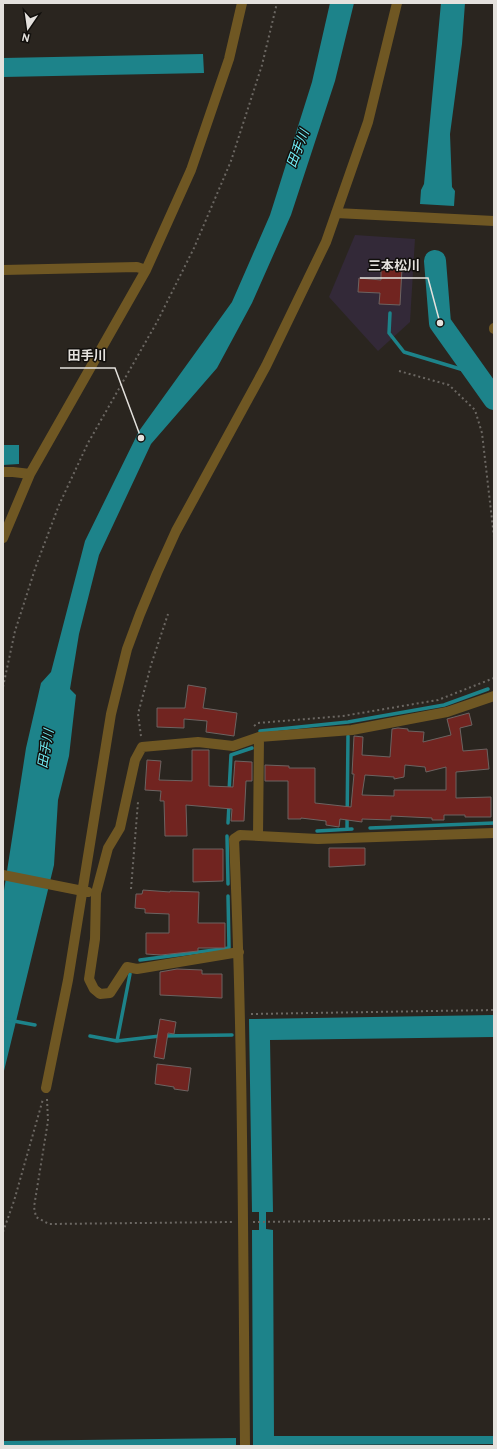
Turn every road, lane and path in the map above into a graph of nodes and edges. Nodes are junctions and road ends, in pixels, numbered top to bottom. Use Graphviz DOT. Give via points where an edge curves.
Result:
graph roads {
  1 [pos="242,3"];
  2 [pos="277,3"];
  3 [pos="397,3"];
  4 [pos="336,213"];
  5 [pos="494,221"];
  6 [pos="3,270"];
  7 [pos="146,270"];
  8 [pos="399,371"];
  9 [pos="3,472"];
  10 [pos="30,474"];
  11 [pos="494,537"];
  12 [pos="3,538"];
  13 [pos="494,678"];
  14 [pos="3,687"];
  15 [pos="494,696"];
  16 [pos="259,737"];
  17 [pos="494,832"];
  18 [pos="258,836"];
  19 [pos="3,875"];
  20 [pos="78,890"];
  21 [pos="96,893"];
  22 [pos="239,952"];
  23 [pos="494,1010"];
  24 [pos="240,1014"];
  25 [pos="46,1088"];
  26 [pos="494,1219"];
  27 [pos="243,1222"];
  28 [pos="258,1222"];
  29 [pos="3,1232"];
  30 [pos="245,1446"];
  1 -- 7 [label="street" via="229,58 191,170"];
  2 -- 14 [label="path" via="262,65 231,161 194,248 157,322 88,443 58,505 15,631"];
  3 -- 4 [label="street" via="368,122"];
  4 -- 5 [label="street"];
  4 -- 20 [label="street" via="326,242 266,366 176,531 140,614 127,649 111,714"];
  6 -- 7 [label="street"];
  7 -- 10 [label="street"];
  8 -- 11 [label="path" via="449,385 475,410 482,433"];
  9 -- 10 [label="street"];
  10 -- 12 [label="street"];
  13 -- 16 [label="path" via="438,700 343,716 258,723 252,727"];
  15 -- 16 [label="street" via="447,712 352,730"];
  16 -- 18 [label="street"];
  16 -- 21 [label="street" via="233,746 198,742 142,747 135,760 120,828 108,848"];
  17 -- 18 [label="street" via="318,839"];
  18 -- 22 [label="street" via="240,835 234,839"];
  19 -- 20 [label="street"];
  20 -- 21 [label="street"];
  20 -- 25 [label="street" via="68,980"];
  21 -- 22 [label="street" via="95,938 89,979 100,994 110,993 127,967 137,968"];
  22 -- 24 [label="street"];
  23 -- 24 [label="path"];
  24 -- 27 [label="street"];
  25 -- 27 [label="path" via="48,1121 34,1206 36,1217 49,1224"];
  25 -- 29 [label="path"];
  26 -- 28 [label="path"];
  27 -- 30 [label="street"];
}
